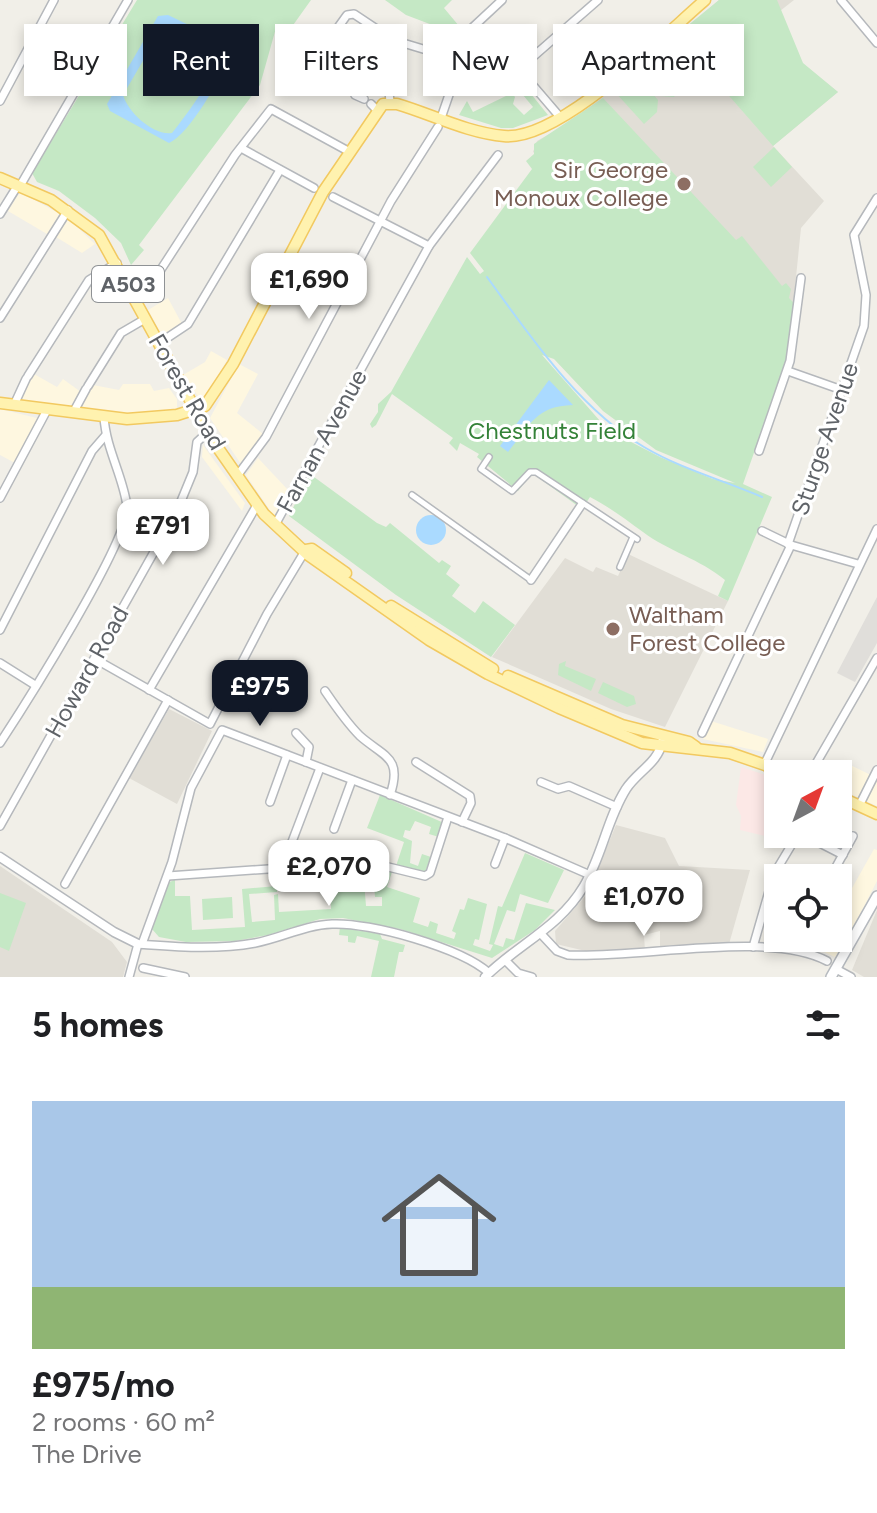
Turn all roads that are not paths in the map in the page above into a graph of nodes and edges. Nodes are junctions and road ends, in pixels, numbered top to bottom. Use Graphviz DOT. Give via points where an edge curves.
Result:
graph roads {
  1 [pos="54,0"];
  2 [pos="502,0"];
  3 [pos="598,0"];
  4 [pos="705,0"];
  5 [pos="841,0"];
  6 [pos="129,1"];
  7 [pos="342,24"];
  8 [pos="367,24"];
  9 [pos="475,24"];
  10 [pos="877,43"];
  11 [pos="407,44"];
  12 [pos="423,49"];
  13 [pos="537,53"];
  14 [pos="537,90"];
  15 [pos="357,96"];
  16 [pos="389,96"];
  17 [pos="448,96"];
  18 [pos="0,101"];
  19 [pos="390,102"];
  20 [pos="371,104"];
  21 [pos="560,117"];
  22 [pos="439,123"];
  23 [pos="241,148"];
  24 [pos="348,151"];
  25 [pos="498,155"];
  26 [pos="280,170"];
  27 [pos="0,178"];
  28 [pos="19,185"];
  29 [pos="314,188"];
  30 [pos="333,197"];
  31 [pos="877,198"];
  32 [pos="68,210"];
  33 [pos="0,214"];
  34 [pos="380,221"];
  35 [pos="429,246"];
  36 [pos="117,263"];
  37 [pos="801,278"];
  38 [pos="131,291"];
  39 [pos="0,318"];
  40 [pos="145,319"];
  41 [pos="160,343"];
  42 [pos="788,371"];
  43 [pos="842,390"];
  44 [pos="0,403"];
  45 [pos="14,405"];
  46 [pos="47,410"];
  47 [pos="195,411"];
  48 [pos="73,413"];
  49 [pos="104,417"];
  50 [pos="206,434"];
  51 [pos="105,436"];
  52 [pos="759,451"];
  53 [pos="489,457"];
  54 [pos="237,476"];
  55 [pos="412,495"];
  56 [pos="0,498"];
  57 [pos="582,504"];
  58 [pos="257,505"];
  59 [pos="275,525"];
  60 [pos="877,529"];
  61 [pos="762,531"];
  62 [pos="790,544"];
  63 [pos="306,550"];
  64 [pos="858,564"];
  65 [pos="620,567"];
  66 [pos="531,580"];
  67 [pos="0,630"];
  68 [pos="877,658"];
  69 [pos="95,659"];
  70 [pos="0,663"];
  71 [pos="35,685"];
  72 [pos="149,690"];
  73 [pos="325,691"];
  74 [pos="168,700"];
  75 [pos="296,733"];
  76 [pos="702,733"];
  77 [pos="0,743"];
  78 [pos="658,744"];
  79 [pos="696,747"];
  80 [pos="287,755"];
  81 [pos="766,760"];
  82 [pos="818,760"];
  83 [pos="306,762"];
  84 [pos="416,762"];
  85 [pos="764,763"];
  86 [pos="320,768"];
  87 [pos="877,770"];
  88 [pos="352,780"];
  89 [pos="541,782"];
  90 [pos="390,795"];
  91 [pos="270,802"];
  92 [pos="852,803"];
  93 [pos="859,806"];
  94 [pos="617,807"];
  95 [pos="877,814"];
  96 [pos="448,817"];
  97 [pos="462,822"];
  98 [pos="0,826"];
  99 [pos="334,829"];
  100 [pos="853,836"];
  101 [pos="505,838"];
  102 [pos="791,848"];
  103 [pos="829,848"];
  104 [pos="843,855"];
  105 [pos="0,857"];
  106 [pos="495,864"];
  107 [pos="838,864"];
  108 [pos="288,868"];
  109 [pos="590,875"];
  110 [pos="168,876"];
  111 [pos="65,884"];
  112 [pos="877,896"];
  113 [pos="542,935"];
  114 [pos="140,944"];
  115 [pos="753,947"];
  116 [pos="764,947"];
  117 [pos="803,952"];
  118 [pos="506,961"];
  119 [pos="827,961"];
  120 [pos="133,963"];
  121 [pos="143,968"];
  122 [pos="834,973"];
  123 [pos="487,975"];
  124 [pos="129,977"];
  125 [pos="185,977"];
  126 [pos="532,977"];
  127 [pos="851,977"];
  1 -- 18 [label="street"];
  2 -- 9 [label="street"];
  3 -- 13 [label="street"];
  4 -- 21 [label="main road"];
  5 -- 10 [label="street"];
  6 -- 28 [label="street"];
  7 -- 8 [label="street" via="350,14"];
  11 -- 12 [label="street"];
  14 -- 21 [label="street"];
  15 -- 20 [label="street"];
  16 -- 19 [label="street"];
  17 -- 22 [label="street"];
  19 -- 20 [label="main road"];
  19 -- 22 [label="main road"];
  20 -- 24 [label="main road"];
  21 -- 22 [label="main road" via="510,136"];
  22 -- 34 [label="street"];
  23 -- 24 [label="street" via="273,109"];
  23 -- 26 [label="street"];
  23 -- 38 [label="street" via="154,278"];
  24 -- 47 [label="main road" via="213,399"];
  25 -- 35 [label="street, Farnan Avenue"];
  26 -- 29 [label="street"];
  26 -- 41 [label="street" via="188,324"];
  27 -- 28 [label="main road, Forest Road / A503"];
  28 -- 32 [label="main road, Forest Road / A503"];
  28 -- 33 [label="street"];
  30 -- 34 [label="street"];
  31 -- 43 [label="street, Sturge Avenue" via="854,235 866,314"];
  32 -- 36 [label="main road, Forest Road / A503" via="94,229"];
  32 -- 39 [label="street"];
  34 -- 35 [label="street"];
  34 -- 54 [label="street" via="266,437"];
  35 -- 59 [label="street, Farnan Avenue"];
  36 -- 38 [label="main road, Forest Road / A503"];
  36 -- 45 [label="street" via="89,280"];
  37 -- 42 [label="street"];
  38 -- 40 [label="main road, Forest Road / A503"];
  40 -- 41 [label="main road, Forest Road / A503"];
  40 -- 48 [label="street" via="121,333"];
  41 -- 47 [label="main road, Forest Road / A503"];
  42 -- 43 [label="street"];
  42 -- 52 [label="street"];
  43 -- 62 [label="street, Sturge Avenue"];
  44 -- 45 [label="main road"];
  45 -- 46 [label="main road"];
  46 -- 48 [label="main road"];
  46 -- 56 [label="street"];
  47 -- 49 [label="main road"];
  47 -- 50 [label="main road, Forest Road / A503"];
  48 -- 49 [label="main road"];
  49 -- 51 [label="street"];
  50 -- 54 [label="main road, Forest Road / A503"];
  50 -- 69 [label="street, Howard Road" via="197,442 182,501"];
  51 -- 67 [label="street" via="92,451"];
  51 -- 71 [label="street" via="126,518 106,566"];
  53 -- 57 [label="street" via="481,469 512,491 536,472"];
  54 -- 58 [label="main road, Forest Road / A503"];
  55 -- 66 [label="street"];
  57 -- 65 [label="street" via="635,538"];
  57 -- 66 [label="street"];
  58 -- 59 [label="main road, Forest Road / A503"];
  58 -- 72 [label="street"];
  59 -- 63 [label="main road, Forest Road / A503"];
  60 -- 64 [label="street"];
  61 -- 62 [label="street"];
  62 -- 64 [label="street"];
  62 -- 76 [label="street, Sturge Avenue"];
  63 -- 74 [label="street" via="210,724"];
  63 -- 78 [label="main road, Forest Road / A503" via="402,622 475,668 559,708"];
  64 -- 81 [label="street"];
  68 -- 82 [label="street"];
  69 -- 72 [label="street"];
  69 -- 98 [label="street, Howard Road"];
  70 -- 71 [label="street"];
  71 -- 77 [label="street"];
  72 -- 74 [label="street"];
  73 -- 90 [label="street" via="357,733 391,761 395,779"];
  74 -- 111 [label="street"];
  75 -- 83 [label="street" via="309,747"];
  78 -- 79 [label="main road, Forest Road / A503"];
  78 -- 79 [label="main road, Forest Road / A503"];
  78 -- 94 [label="street"];
  79 -- 85 [label="main road, Forest Road / A503"];
  80 -- 83 [label="street"];
  80 -- 91 [label="street"];
  80 -- 110 [label="street" via="222,730 191,788"];
  83 -- 86 [label="street"];
  84 -- 97 [label="street" via="470,796"];
  86 -- 88 [label="street"];
  86 -- 108 [label="street" via="290,847"];
  87 -- 93 [label="street"];
  88 -- 90 [label="street"];
  88 -- 99 [label="street"];
  89 -- 94 [label="street" via="558,789 569,786"];
  90 -- 96 [label="street"];
  92 -- 93 [label="main road"];
  93 -- 95 [label="main road"];
  94 -- 109 [label="street"];
  96 -- 97 [label="street"];
  96 -- 108 [label="street" via="425,876 368,862"];
  97 -- 101 [label="street"];
  100 -- 104 [label="street"];
  101 -- 106 [label="street"];
  101 -- 109 [label="street"];
  102 -- 115 [label="street" via="774,874"];
  103 -- 104 [label="street"];
  104 -- 107 [label="street"];
  105 -- 114 [label="street"];
  108 -- 110 [label="street"];
  109 -- 113 [label="street"];
  110 -- 114 [label="street"];
  112 -- 122 [label="main road"];
  113 -- 115 [label="street" via="557,951 598,957"];
  113 -- 118 [label="street"];
  114 -- 120 [label="street"];
  114 -- 123 [label="street" via="253,943 339,924 371,928 460,956"];
  115 -- 116 [label="street"];
  117 -- 119 [label="street"];
  118 -- 123 [label="street"];
  118 -- 126 [label="street"];
  120 -- 121 [label="street"];
  120 -- 124 [label="street"];
  121 -- 125 [label="street"];
  122 -- 127 [label="street"];
}
